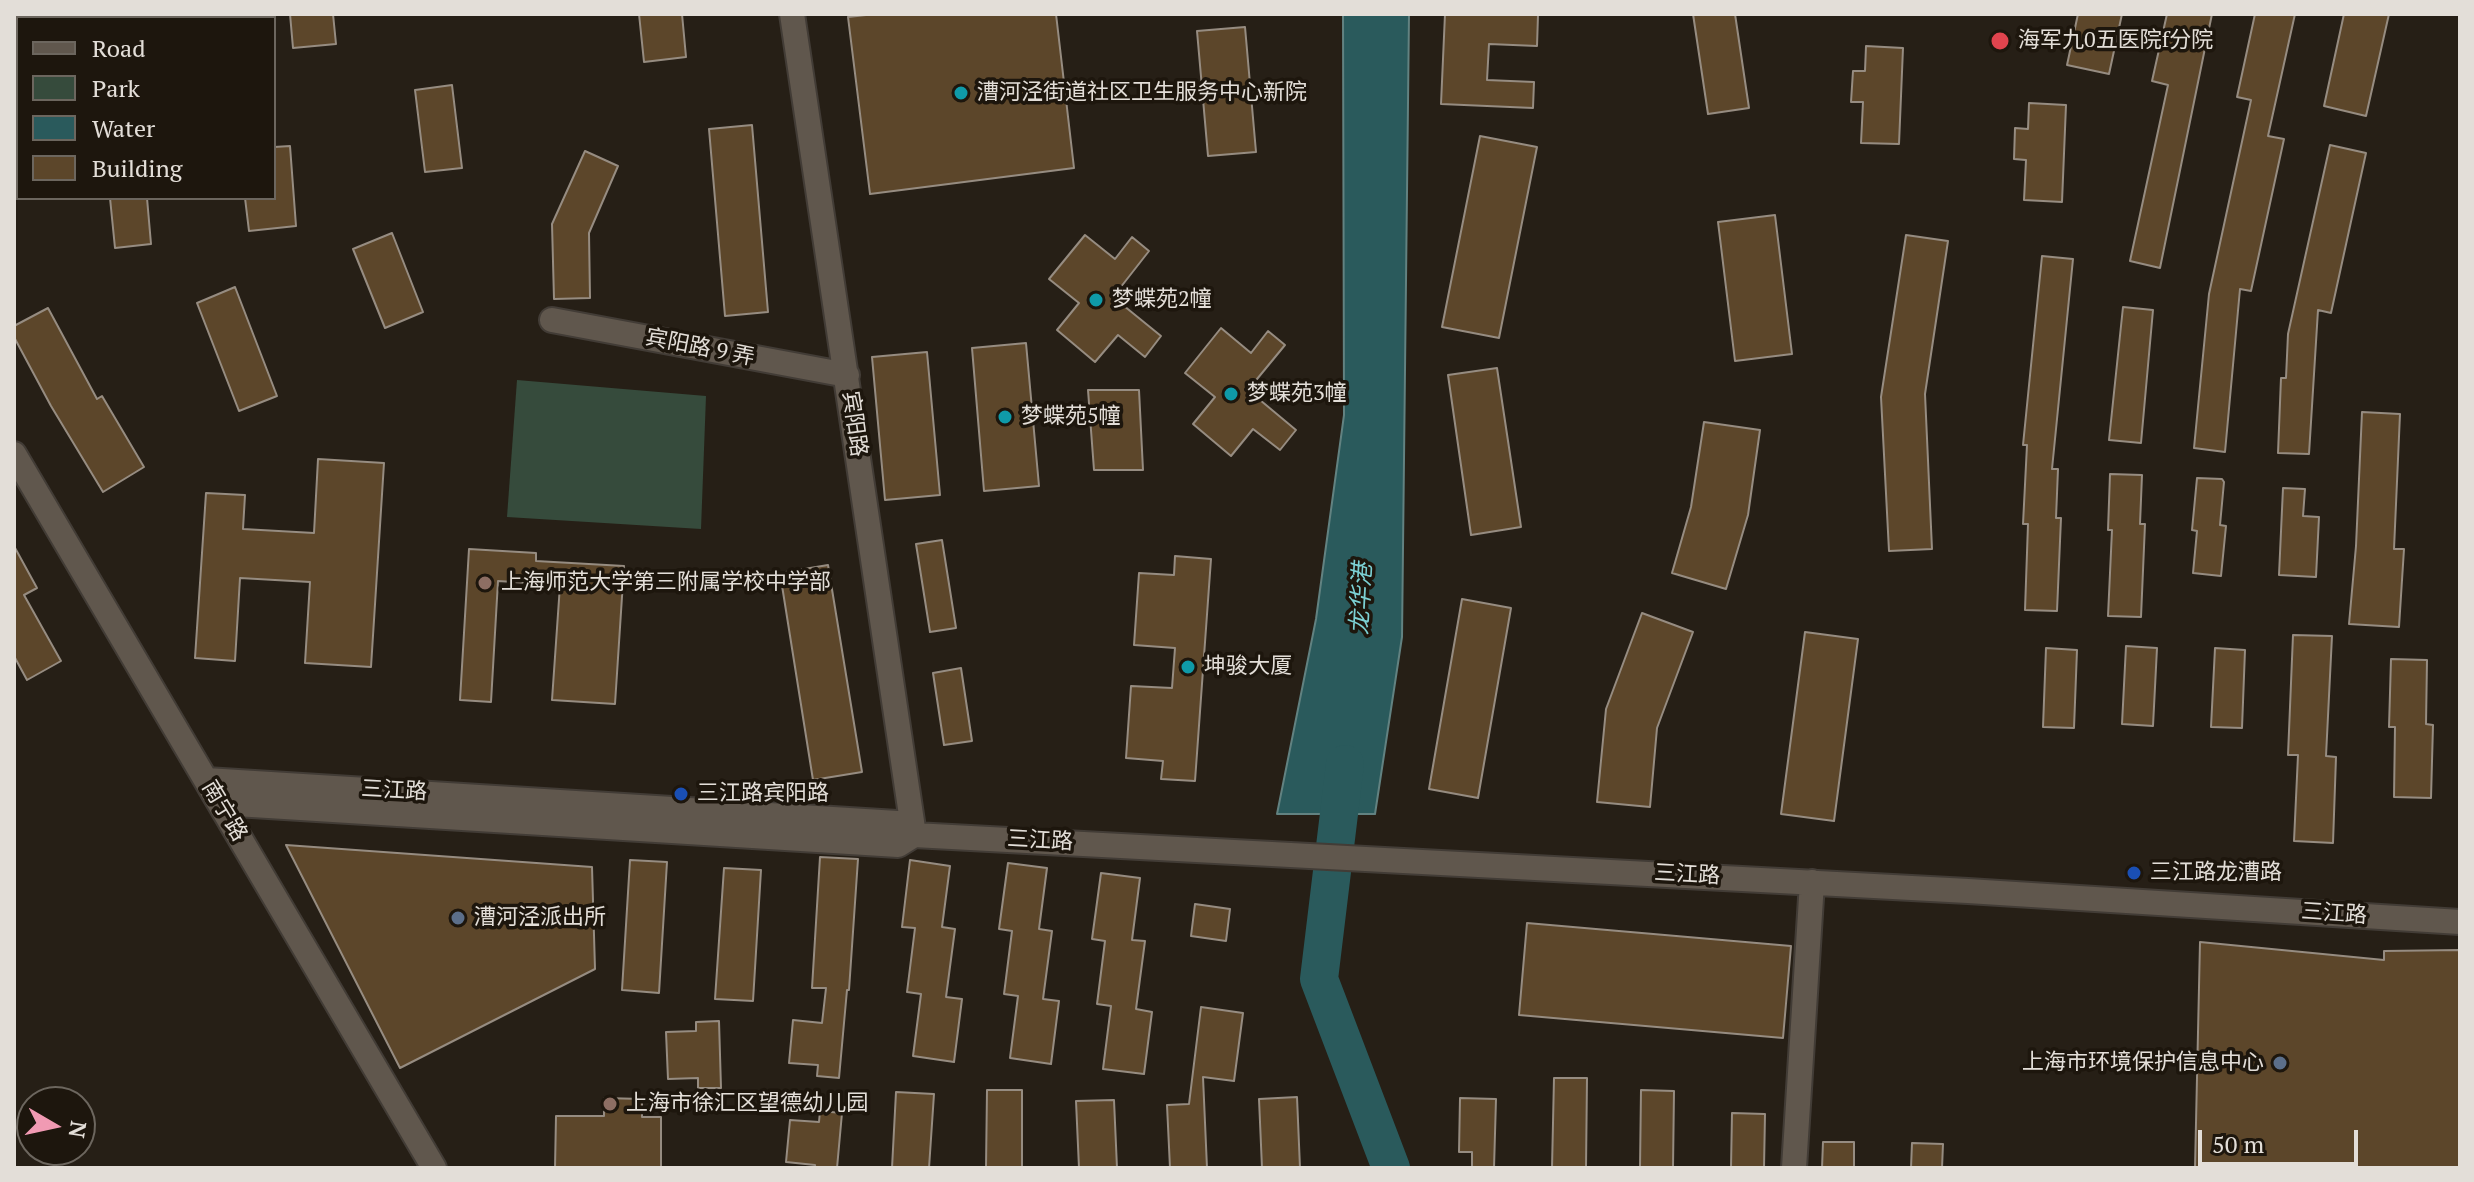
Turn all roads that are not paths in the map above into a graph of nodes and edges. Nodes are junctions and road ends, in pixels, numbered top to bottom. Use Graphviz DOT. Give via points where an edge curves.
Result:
graph roads {
  1 [pos="792,14"];
  2 [pos="552,320"];
  3 [pos="847,375"];
  4 [pos="14,454"];
  5 [pos="206,780"];
  6 [pos="220,803"];
  7 [pos="914,835"];
  8 [pos="1812,882"];
  9 [pos="2460,922"];
  10 [pos="434,1168"];
  11 [pos="1794,1168"];
  1 -- 3 [label="street, 宾阳路"];
  2 -- 3 [label="street, 宾阳路 9 弄"];
  3 -- 7 [label="street, 宾阳路"];
  4 -- 5 [label="street, 南宁路"];
  5 -- 6 [label="street, 南宁路"];
  5 -- 7 [label="street, 三江路" via="897,823"];
  6 -- 7 [label="street, 三江路" via="898,845"];
  6 -- 10 [label="street, 南宁路"];
  7 -- 8 [label="street, 三江路"];
  8 -- 9 [label="street, 三江路"];
  8 -- 11 [label="street"];
}
